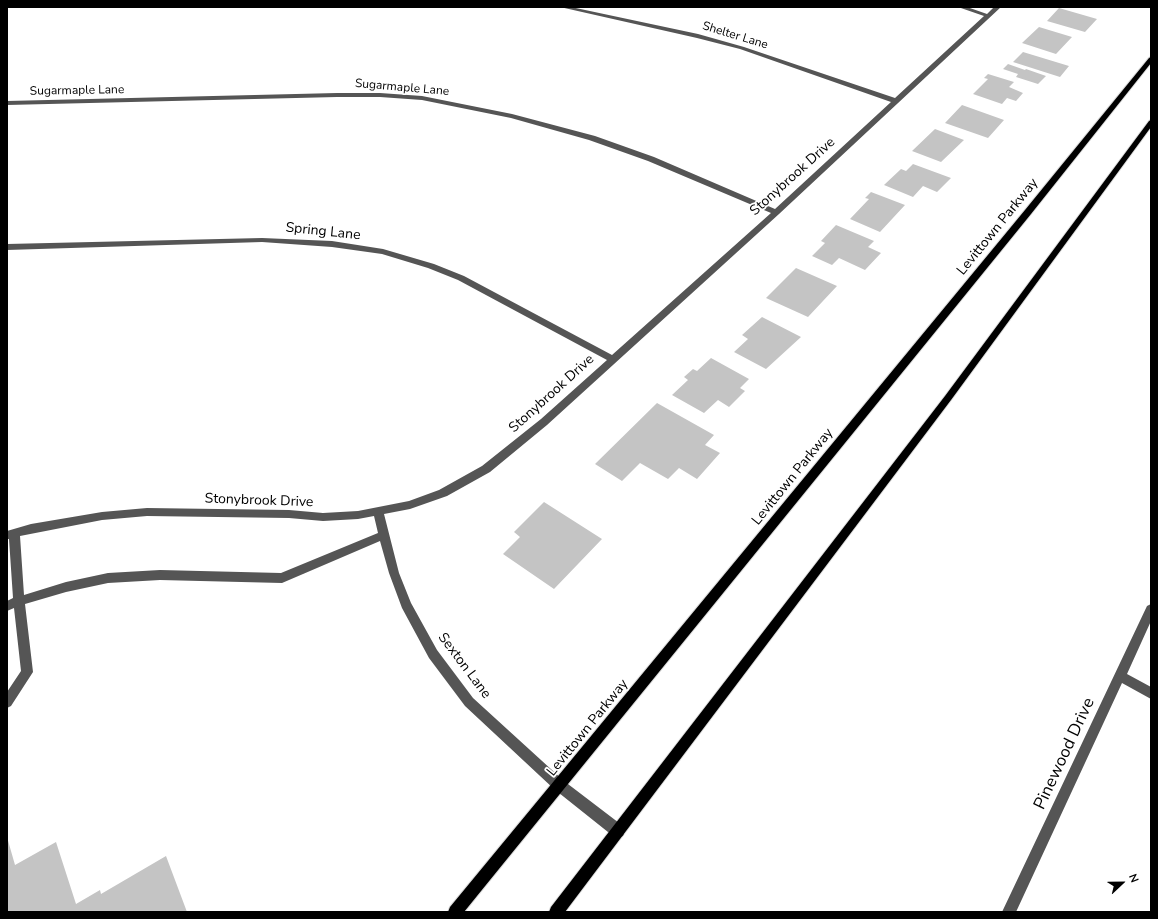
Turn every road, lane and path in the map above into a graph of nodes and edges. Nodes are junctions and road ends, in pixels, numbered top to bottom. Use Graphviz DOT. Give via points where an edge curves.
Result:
graph roads {
  1 [pos="563,7"];
  2 [pos="961,7"];
  3 [pos="998,7"];
  4 [pos="989,16"];
  5 [pos="1151,59"];
  6 [pos="896,101"];
  7 [pos="7,104"];
  8 [pos="1151,122"];
  9 [pos="776,212"];
  10 [pos="7,247"];
  11 [pos="612,359"];
  12 [pos="378,512"];
  13 [pos="11,534"];
  14 [pos="384,535"];
  15 [pos="20,601"];
  16 [pos="7,606"];
  17 [pos="1151,610"];
  18 [pos="1120,676"];
  19 [pos="1151,693"];
  20 [pos="7,702"];
  21 [pos="559,785"];
  22 [pos="618,831"];
  23 [pos="455,912"];
  24 [pos="556,912"];
  25 [pos="1009,912"];
  1 -- 6 [label="street, Shelter Lane" via="691,34 734,46"];
  2 -- 4 [label="street"];
  3 -- 4 [label="street, Stonybrook Drive"];
  4 -- 6 [label="street, Stonybrook Drive"];
  5 -- 21 [label="main road, Levittown Parkway"];
  6 -- 9 [label="street, Stonybrook Drive"];
  7 -- 9 [label="street, Sugarmaple Lane" via="337,95 422,98 512,116 592,138 650,159"];
  8 -- 22 [label="main road" via="948,398"];
  9 -- 11 [label="street, Stonybrook Drive"];
  10 -- 11 [label="street, Spring Lane" via="262,240 332,244 383,252 461,278"];
  11 -- 12 [label="street, Stonybrook Drive" via="544,422 486,470 443,493 410,505"];
  12 -- 13 [label="street, Stonybrook Drive" via="323,517 289,514 147,512 102,516 31,528"];
  12 -- 14 [label="street, Sexton Lane"];
  13 -- 15 [label="street"];
  14 -- 15 [label="street" via="282,578 160,575 108,578"];
  14 -- 21 [label="street, Sexton Lane" via="406,605 433,654 469,702"];
  15 -- 16 [label="street"];
  15 -- 20 [label="street" via="27,672"];
  17 -- 18 [label="street, Pinewood Drive"];
  18 -- 19 [label="street"];
  18 -- 25 [label="street, Pinewood Drive"];
  21 -- 22 [label="street, Sexton Lane"];
  21 -- 23 [label="main road, Levittown Parkway"];
  22 -- 24 [label="main road"];
}
